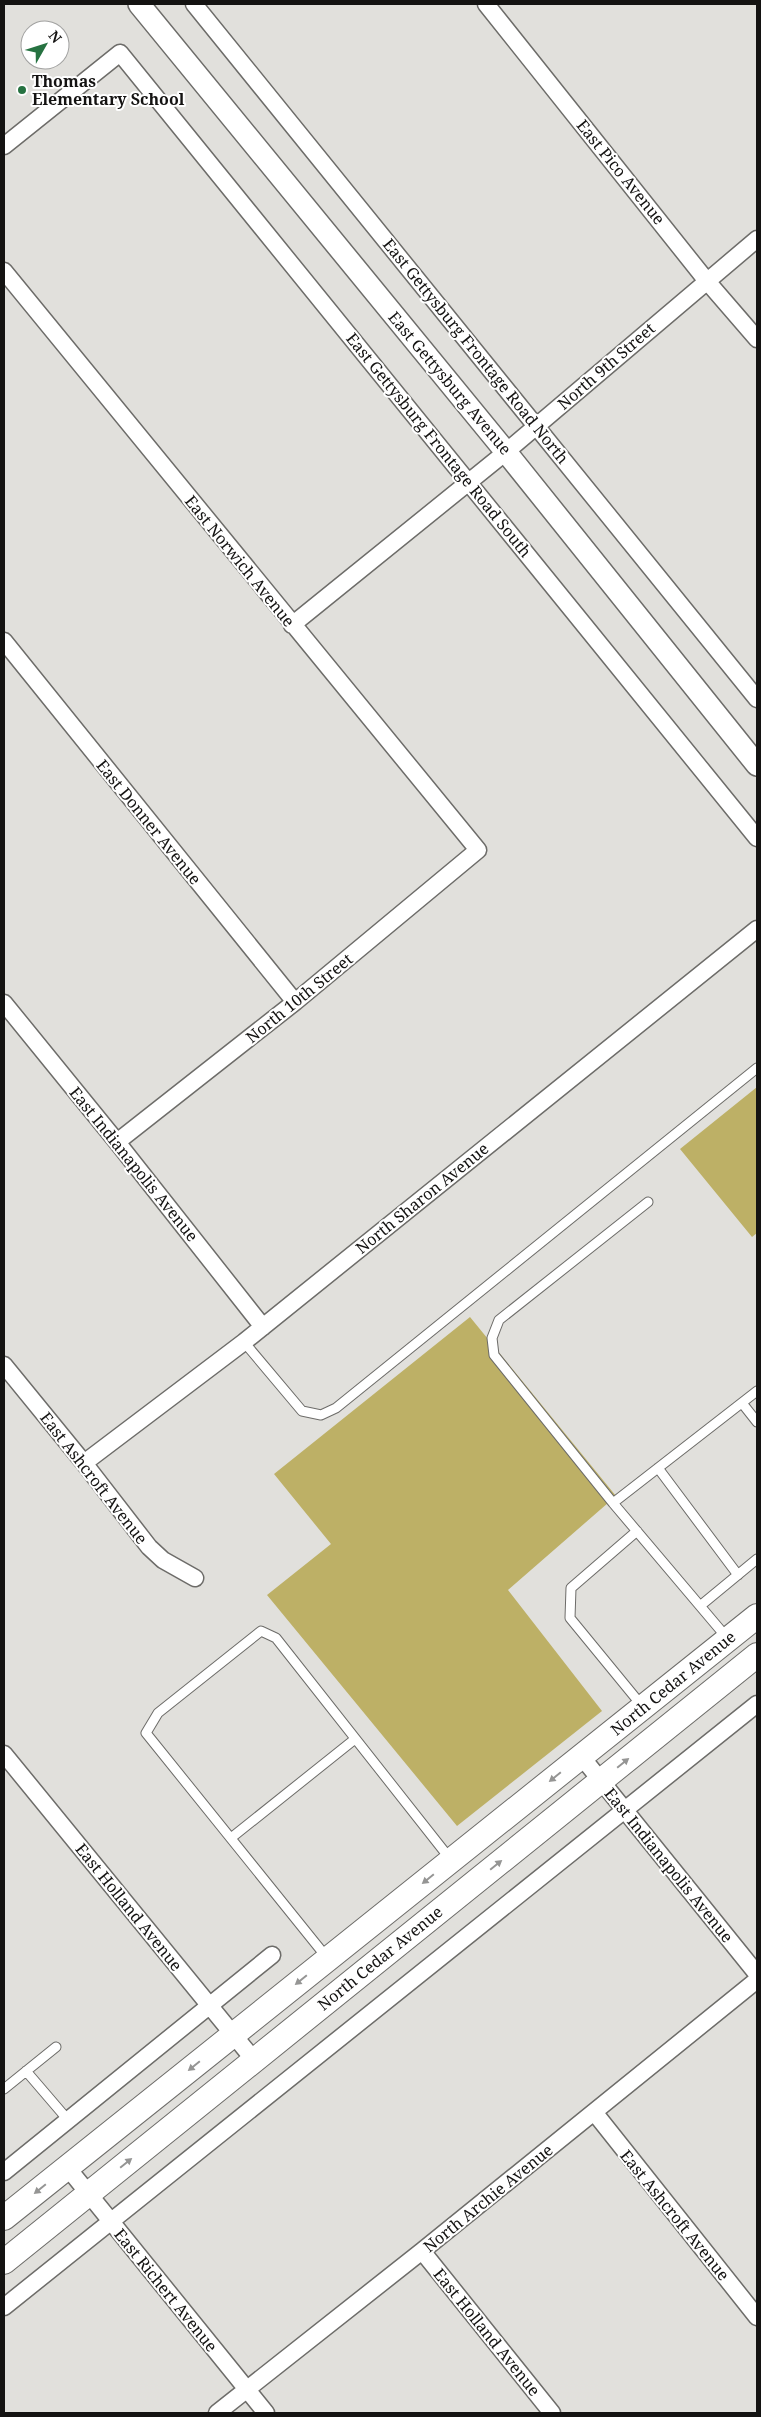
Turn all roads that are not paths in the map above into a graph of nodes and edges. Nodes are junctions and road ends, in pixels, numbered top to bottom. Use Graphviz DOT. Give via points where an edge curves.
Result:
graph roads {
  1 [pos="139,4"];
  2 [pos="194,4"];
  3 [pos="486,4"];
  4 [pos="4,146"];
  5 [pos="757,239"];
  6 [pos="4,271"];
  7 [pos="706,280"];
  8 [pos="757,339"];
  9 [pos="537,426"];
  10 [pos="506,452"];
  11 [pos="469,483"];
  12 [pos="292,625"];
  13 [pos="4,641"];
  14 [pos="757,699"];
  15 [pos="757,765"];
  16 [pos="757,838"];
  17 [pos="478,850"];
  18 [pos="757,929"];
  19 [pos="294,1002"];
  20 [pos="4,1003"];
  21 [pos="757,1068"];
  22 [pos="118,1142"];
  23 [pos="648,1202"];
  24 [pos="263,1327"];
  25 [pos="244,1342"];
  26 [pos="4,1365"];
  27 [pos="757,1391"];
  28 [pos="742,1403"];
  29 [pos="757,1422"];
  30 [pos="84,1463"];
  31 [pos="658,1468"];
  32 [pos="613,1503"];
  33 [pos="637,1531"];
  34 [pos="757,1559"];
  35 [pos="738,1575"];
  36 [pos="195,1578"];
  37 [pos="700,1606"];
  38 [pos="757,1616"];
  39 [pos="728,1639"];
  40 [pos="757,1655"];
  41 [pos="757,1704"];
  42 [pos="643,1707"];
  43 [pos="355,1739"];
  44 [pos="4,1754"];
  45 [pos="581,1756"];
  46 [pos="601,1781"];
  47 [pos="625,1810"];
  48 [pos="231,1838"];
  49 [pos="451,1860"];
  50 [pos="272,1955"];
  51 [pos="328,1959"];
  52 [pos="757,1974"];
  53 [pos="757,1980"];
  54 [pos="209,2006"];
  55 [pos="232,2035"];
  56 [pos="56,2047"];
  57 [pos="254,2060"];
  58 [pos="26,2071"];
  59 [pos="4,2089"];
  60 [pos="594,2112"];
  61 [pos="68,2120"];
  62 [pos="67,2167"];
  63 [pos="4,2172"];
  64 [pos="88,2194"];
  65 [pos="4,2218"];
  66 [pos="111,2221"];
  67 [pos="422,2251"];
  68 [pos="4,2262"];
  69 [pos="4,2307"];
  70 [pos="757,2317"];
  71 [pos="247,2390"];
  72 [pos="217,2413"];
  73 [pos="266,2413"];
  74 [pos="552,2413"];
  1 -- 10 [label="street, East Gettysburg Avenue"];
  2 -- 9 [label="street, East Gettysburg Frontage Road North"];
  3 -- 7 [label="street, East Pico Avenue"];
  4 -- 11 [label="street, East Gettysburg Frontage Road South" via="120,53"];
  5 -- 7 [label="street, North 9th Street"];
  6 -- 12 [label="street, East Norwich Avenue"];
  7 -- 8 [label="street, East Pico Avenue"];
  7 -- 9 [label="street, North 9th Street"];
  9 -- 10 [label="street, North 9th Street"];
  9 -- 14 [label="street, East Gettysburg Frontage Road North"];
  10 -- 11 [label="street, North 9th Street"];
  10 -- 15 [label="street, East Gettysburg Avenue"];
  11 -- 12 [label="street, North 9th Street"];
  11 -- 16 [label="street, East Gettysburg Frontage Road South"];
  12 -- 17 [label="street, East Norwich Avenue"];
  13 -- 19 [label="street, East Donner Avenue"];
  17 -- 19 [label="street, North 10th Street"];
  18 -- 24 [label="street, North Sharon Avenue"];
  19 -- 22 [label="street, North 10th Street"];
  20 -- 22 [label="street, East Indianapolis Avenue"];
  21 -- 25 [label="lane" via="336,1408 321,1415 302,1411"];
  22 -- 24 [label="street, East Indianapolis Avenue"];
  23 -- 32 [label="lane" via="499,1320 492,1338 494,1355"];
  24 -- 25 [label="street, North Sharon Avenue"];
  25 -- 30 [label="street, North Sharon Avenue"];
  26 -- 30 [label="street, East Ashcroft Avenue"];
  27 -- 28 [label="lane"];
  28 -- 29 [label="lane"];
  28 -- 31 [label="lane"];
  30 -- 36 [label="street, East Ashcroft Avenue" via="149,1547 163,1560"];
  31 -- 32 [label="lane"];
  31 -- 35 [label="lane"];
  32 -- 33 [label="lane"];
  33 -- 37 [label="lane"];
  33 -- 42 [label="lane" via="571,1588 570,1618"];
  34 -- 35 [label="lane"];
  35 -- 37 [label="lane"];
  37 -- 39 [label="lane"];
  38 -- 39 [label="main road, North Cedar Avenue"];
  39 -- 42 [label="main road, North Cedar Avenue"];
  46 -- 40 [label="main road, North Cedar Avenue, one-way"];
  41 -- 47 [label="street"];
  42 -- 45 [label="main road, North Cedar Avenue"];
  43 -- 48 [label="lane"];
  43 -- 48 [label="lane" via="276,1638 261,1631 158,1713 146,1733"];
  43 -- 49 [label="lane"];
  44 -- 54 [label="street, East Holland Avenue"];
  45 -- 46 [label="street, East Indianapolis Avenue"];
  45 -- 49 [label="main road, North Cedar Avenue, one-way"];
  46 -- 47 [label="street, East Indianapolis Avenue"];
  57 -- 46 [label="main road, North Cedar Avenue, one-way"];
  47 -- 52 [label="street, East Indianapolis Avenue"];
  47 -- 66 [label="street"];
  48 -- 51 [label="lane"];
  49 -- 51 [label="main road, North Cedar Avenue, one-way"];
  50 -- 54 [label="street"];
  51 -- 55 [label="main road, North Cedar Avenue, one-way"];
  53 -- 60 [label="street, North Archie Avenue"];
  54 -- 55 [label="street, East Holland Avenue"];
  54 -- 61 [label="street"];
  55 -- 57 [label="street, East Holland Avenue"];
  55 -- 62 [label="main road, North Cedar Avenue, one-way"];
  56 -- 58 [label="lane"];
  64 -- 57 [label="main road, North Cedar Avenue, one-way"];
  58 -- 59 [label="lane"];
  58 -- 61 [label="lane"];
  60 -- 67 [label="street, North Archie Avenue"];
  60 -- 70 [label="street, East Ashcroft Avenue"];
  61 -- 63 [label="street"];
  62 -- 64 [label="street, East Richert Avenue"];
  62 -- 65 [label="main road, North Cedar Avenue, one-way"];
  64 -- 66 [label="street, East Richert Avenue"];
  64 -- 68 [label="main road, North Cedar Avenue"];
  66 -- 69 [label="street"];
  66 -- 71 [label="street, East Richert Avenue"];
  67 -- 71 [label="street, North Archie Avenue"];
  67 -- 74 [label="street, East Holland Avenue"];
  71 -- 72 [label="street, North Archie Avenue"];
  71 -- 73 [label="street, East Richert Avenue"];
}
